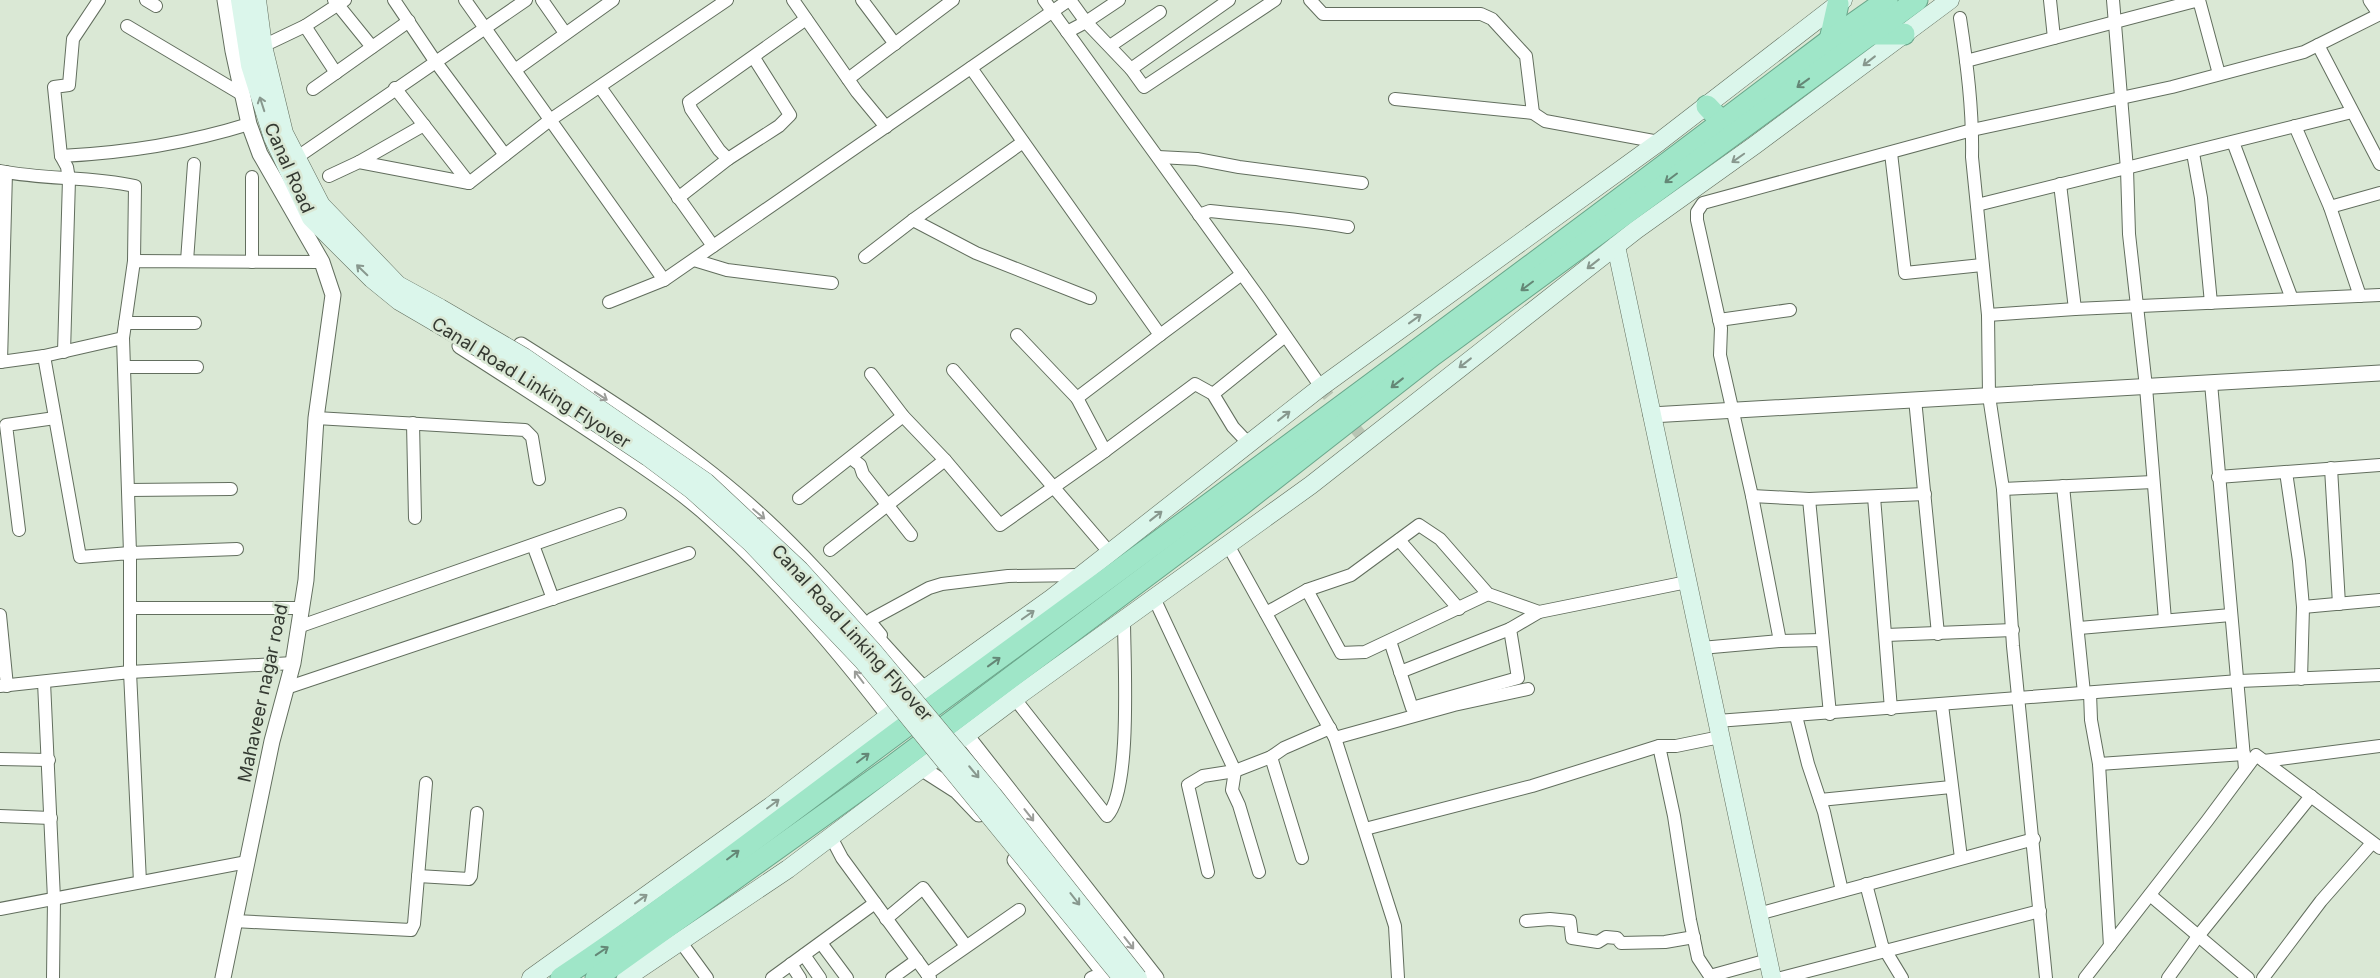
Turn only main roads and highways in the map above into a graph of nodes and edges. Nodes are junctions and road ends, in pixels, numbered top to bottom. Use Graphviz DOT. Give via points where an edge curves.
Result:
graph roads {
  1 [pos="240,0"];
  2 [pos="256,0"];
  3 [pos="1887,0"];
  4 [pos="1950,0"];
  5 [pos="1841,2"];
  6 [pos="1914,2"];
  7 [pos="1870,34"];
  8 [pos="1904,34"];
  9 [pos="1830,40"];
  10 [pos="1707,106"];
  11 [pos="1722,122"];
  12 [pos="1616,246"];
  13 [pos="402,295"];
  14 [pos="437,315"];
  15 [pos="530,978"];
  16 [pos="562,978"];
  17 [pos="596,978"];
  18 [pos="626,978"];
  19 [pos="1122,978"];
  20 [pos="1138,978"];
  21 [pos="1772,978"];
  13 -- 1 [label="main road, Canal Road, one-way" via="372,279 311,218 273,138 250,65"];
  2 -- 13 [label="main road, Canal Road" via="263,46 284,133 296,158 321,205 398,285"];
  3 -- 9 [label="highway"];
  4 -- 8 [label="main road"];
  5 -- 9 [label="highway"];
  5 -- 10 [label="main road"];
  6 -- 7 [label="highway"];
  7 -- 8 [label="highway"];
  7 -- 17 [label="highway, one-way" via="1441,349 1241,505 894,766"];
  8 -- 12 [label="main road, one-way"];
  9 -- 11 [label="highway"];
  10 -- 11 [label="highway"];
  15 -- 10 [label="main road, one-way" via="770,806 1110,553 1321,387"];
  16 -- 11 [label="highway, one-way" via="661,909 1184,524"];
  12 -- 18 [label="main road, one-way" via="1365,440 1312,485 1015,698 788,869"];
  12 -- 21 [label="main road"];
  13 -- 14 [label="main road, Canal Road Linking Flyover"];
  14 -- 19 [label="main road, Canal Road Linking Flyover, bridge" via="648,457 692,490 751,543 863,661"];
  14 -- 20 [label="main road, Canal Road Linking Flyover, one-way, bridge" via="524,357 706,482 800,570 873,651 992,794"];
}
